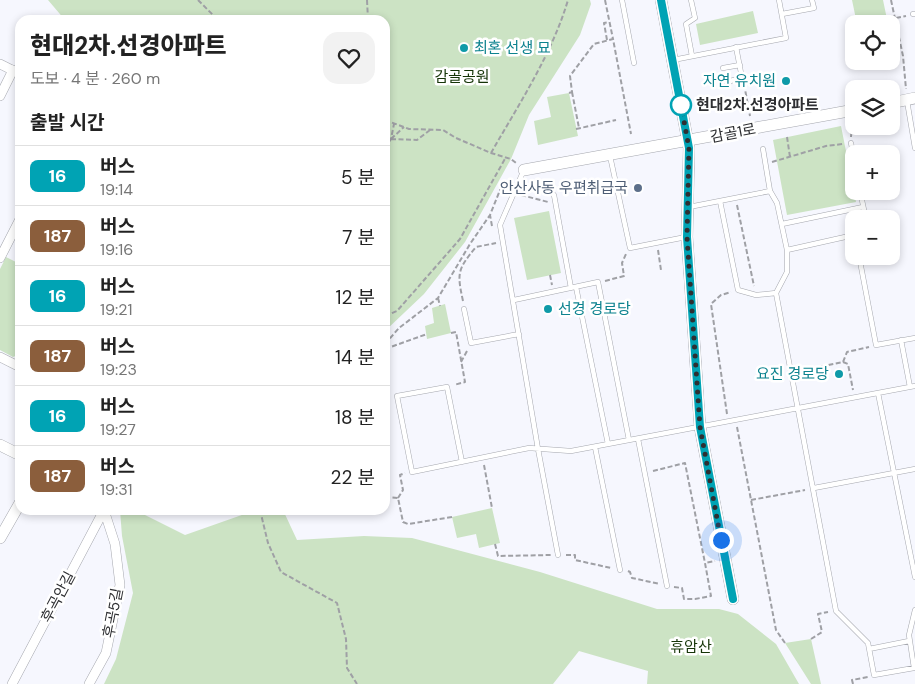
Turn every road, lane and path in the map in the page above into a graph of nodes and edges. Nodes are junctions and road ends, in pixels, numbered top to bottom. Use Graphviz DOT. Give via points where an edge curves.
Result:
graph roads {
  1 [pos="198,0"];
  2 [pos="367,0"];
  3 [pos="568,0"];
  4 [pos="605,0"];
  5 [pos="622,0"];
  6 [pos="661,0"];
  7 [pos="691,0"];
  8 [pos="779,0"];
  9 [pos="812,0"];
  10 [pos="892,0"];
  11 [pos="782,14"];
  12 [pos="914,14"];
  13 [pos="213,15"];
  14 [pos="368,15"];
  15 [pos="894,15"];
  16 [pos="900,17"];
  17 [pos="609,22"];
  18 [pos="613,39"];
  19 [pos="607,40"];
  20 [pos="900,42"];
  21 [pos="736,47"];
  22 [pos="692,56"];
  23 [pos="672,60"];
  24 [pos="634,63"];
  25 [pos="0,64"];
  26 [pos="740,65"];
  27 [pos="723,68"];
  28 [pos="15,71"];
  29 [pos="15,75"];
  30 [pos="742,78"];
  31 [pos="726,82"];
  32 [pos="0,96"];
  33 [pos="911,99"];
  34 [pos="845,112"];
  35 [pos="750,116"];
  36 [pos="616,120"];
  37 [pos="390,122"];
  38 [pos="394,124"];
  39 [pos="404,127"];
  40 [pos="430,130"];
  41 [pos="631,134"];
  42 [pos="851,135"];
  43 [pos="787,137"];
  44 [pos="391,139"];
  45 [pos="688,141"];
  46 [pos="851,143"];
  47 [pos="915,148"];
  48 [pos="763,149"];
  49 [pos="491,153"];
  50 [pos="610,156"];
  51 [pos="790,157"];
  52 [pos="506,158"];
  53 [pos="765,164"];
  54 [pos="524,170"];
  55 [pos="770,191"];
  56 [pos="514,194"];
  57 [pos="554,195"];
  58 [pos="735,198"];
  59 [pos="862,200"];
  60 [pos="720,201"];
  61 [pos="556,204"];
  62 [pos="863,207"];
  63 [pos="688,208"];
  64 [pos="864,210"];
  65 [pos="490,215"];
  66 [pos="782,224"];
  67 [pos="15,229"];
  68 [pos="493,234"];
  69 [pos="687,237"];
  70 [pos="845,237"];
  71 [pos="503,242"];
  72 [pos="656,243"];
  73 [pos="630,248"];
  74 [pos="787,250"];
  75 [pos="0,258"];
  76 [pos="861,265"];
  77 [pos="661,270"];
  78 [pos="598,282"];
  79 [pos="574,287"];
  80 [pos="738,290"];
  81 [pos="776,293"];
  82 [pos="756,295"];
  83 [pos="438,298"];
  84 [pos="514,300"];
  85 [pos="440,306"];
  86 [pos="464,309"];
  87 [pos="390,314"];
  88 [pos="451,333"];
  89 [pos="426,334"];
  90 [pos="519,334"];
  91 [pos="390,338"];
  92 [pos="915,338"];
  93 [pos="901,340"];
  94 [pos="471,343"];
  95 [pos="876,345"];
  96 [pos="390,347"];
  97 [pos="0,356"];
  98 [pos="15,362"];
  99 [pos="462,362"];
  100 [pos="843,362"];
  101 [pos="792,372"];
  102 [pos="913,386"];
  103 [pos="446,387"];
  104 [pos="878,393"];
  105 [pos="855,398"];
  106 [pos="799,408"];
  107 [pos="736,420"];
  108 [pos="728,422"];
  109 [pos="700,427"];
  110 [pos="638,439"];
  111 [pos="630,440"];
  112 [pos="0,444"];
  113 [pos="608,444"];
  114 [pos="595,447"];
  115 [pos="538,449"];
  116 [pos="15,452"];
  117 [pos="482,458"];
  118 [pos="462,462"];
  119 [pos="915,469"];
  120 [pos="412,472"];
  121 [pos="645,473"];
  122 [pos="894,473"];
  123 [pos="814,488"];
  124 [pos="390,497"];
  125 [pos="398,498"];
  126 [pos="751,500"];
  127 [pos="492,508"];
  128 [pos="15,511"];
  129 [pos="101,515"];
  130 [pos="106,515"];
  131 [pos="261,515"];
  132 [pos="452,517"];
  133 [pos="1,535"];
  134 [pos="558,555"];
  135 [pos="705,563"];
  136 [pos="620,570"];
  137 [pos="915,577"];
  138 [pos="667,586"];
  139 [pos="733,599"];
  140 [pos="836,610"];
  141 [pos="915,610"];
  142 [pos="811,639"];
  143 [pos="909,641"];
  144 [pos="785,644"];
  145 [pos="869,649"];
  146 [pos="874,676"];
  147 [pos="12,684"];
  148 [pos="89,684"];
  149 [pos="357,684"];
  150 [pos="853,684"];
  1 -- 13 [label="path"];
  2 -- 14 [label="path"];
  3 -- 49 [label="path" via="536,74"];
  4 -- 17 [label="path"];
  5 -- 24 [label="lane"];
  6 -- 23 [label="street"];
  7 -- 22 [label="lane" via="695,18 686,24"];
  8 -- 11 [label="lane"];
  9 -- 11 [label="lane" via="814,8"];
  10 -- 15 [label="path"];
  11 -- 21 [label="lane" via="786,38"];
  12 -- 16 [label="path"];
  17 -- 18 [label="path"];
  17 -- 19 [label="path" via="604,23"];
  18 -- 19 [label="path"];
  18 -- 41 [label="path"];
  19 -- 36 [label="path" via="594,44 570,76 571,92 578,128"];
  20 -- 33 [label="path"];
  21 -- 22 [label="lane"];
  21 -- 26 [label="lane"];
  22 -- 23 [label="lane"];
  23 -- 45 [label="street"];
  25 -- 28 [label="street"];
  26 -- 27 [label="lane"];
  26 -- 30 [label="lane"];
  29 -- 32 [label="street"];
  30 -- 31 [label="lane"];
  30 -- 35 [label="path"];
  33 -- 47 [label="lane"];
  34 -- 45 [label="street, 감골1로"];
  37 -- 38 [label="path"];
  38 -- 39 [label="path"];
  38 -- 44 [label="path"];
  39 -- 40 [label="path"];
  39 -- 44 [label="path"];
  40 -- 44 [label="path" via="417,140"];
  40 -- 49 [label="path" via="443,130"];
  42 -- 46 [label="path"];
  43 -- 51 [label="path"];
  45 -- 50 [label="street, 감골1로"];
  45 -- 63 [label="street"];
  46 -- 51 [label="path" via="826,146"];
  48 -- 53 [label="lane"];
  49 -- 52 [label="path"];
  50 -- 54 [label="street, 감골1로"];
  50 -- 73 [label="lane"];
  51 -- 53 [label="path"];
  52 -- 54 [label="path"];
  52 -- 87 [label="path" via="460,240 397,310"];
  53 -- 55 [label="lane"];
  54 -- 56 [label="lane"];
  55 -- 58 [label="lane"];
  55 -- 66 [label="lane"];
  56 -- 61 [label="path"];
  56 -- 65 [label="path" via="500,190"];
  56 -- 71 [label="lane" via="500,225"];
  57 -- 61 [label="lane"];
  58 -- 60 [label="lane"];
  58 -- 82 [label="path"];
  59 -- 62 [label="lane"];
  60 -- 63 [label="lane"];
  60 -- 80 [label="lane"];
  61 -- 79 [label="lane"];
  62 -- 64 [label="lane"];
  62 -- 66 [label="lane"];
  63 -- 69 [label="street"];
  65 -- 68 [label="path"];
  65 -- 83 [label="path"];
  66 -- 74 [label="lane"];
  67 -- 75 [label="street"];
  69 -- 72 [label="lane"];
  69 -- 109 [label="street"];
  70 -- 74 [label="lane"];
  71 -- 84 [label="lane"];
  71 -- 86 [label="path" via="476,247 464,261 458,277"];
  72 -- 73 [label="lane"];
  72 -- 77 [label="path"];
  73 -- 78 [label="path" via="622,263 624,276"];
  74 -- 81 [label="lane" via="787,272"];
  76 -- 95 [label="lane"];
  78 -- 79 [label="lane"];
  78 -- 111 [label="lane"];
  79 -- 84 [label="lane"];
  79 -- 113 [label="lane"];
  80 -- 82 [label="lane"];
  80 -- 108 [label="path" via="721,295 711,304"];
  81 -- 82 [label="lane"];
  81 -- 101 [label="lane"];
  83 -- 85 [label="path"];
  83 -- 91 [label="path"];
  84 -- 90 [label="lane"];
  86 -- 94 [label="lane"];
  88 -- 99 [label="path" via="456,332"];
  89 -- 96 [label="path"];
  90 -- 94 [label="lane"];
  90 -- 115 [label="lane"];
  92 -- 93 [label="lane"];
  93 -- 95 [label="lane"];
  93 -- 102 [label="lane"];
  94 -- 99 [label="path"];
  95 -- 100 [label="path" via="847,352"];
  97 -- 98 [label="street"];
  99 -- 103 [label="path" via="465,382"];
  100 -- 101 [label="path"];
  100 -- 105 [label="path" via="848,364"];
  101 -- 106 [label="lane"];
  102 -- 104 [label="lane"];
  103 -- 118 [label="lane"];
  103 -- 120 [label="lane" via="397,396"];
  104 -- 105 [label="lane"];
  104 -- 122 [label="lane"];
  105 -- 106 [label="lane"];
  106 -- 107 [label="lane"];
  106 -- 123 [label="lane"];
  107 -- 108 [label="lane"];
  107 -- 126 [label="path"];
  108 -- 109 [label="lane"];
  109 -- 110 [label="lane"];
  109 -- 139 [label="street"];
  110 -- 111 [label="lane"];
  110 -- 121 [label="lane"];
  111 -- 113 [label="lane"];
  112 -- 116 [label="street"];
  113 -- 114 [label="lane"];
  114 -- 115 [label="lane" via="571,451"];
  114 -- 136 [label="lane"];
  115 -- 117 [label="lane"];
  115 -- 134 [label="lane"];
  117 -- 118 [label="lane"];
  117 -- 127 [label="path"];
  118 -- 120 [label="lane"];
  119 -- 122 [label="lane"];
  120 -- 125 [label="path" via="400,475 403,490"];
  121 -- 135 [label="path" via="685,463"];
  121 -- 138 [label="lane"];
  122 -- 123 [label="lane"];
  122 -- 137 [label="lane"];
  123 -- 126 [label="path"];
  123 -- 140 [label="lane"];
  124 -- 125 [label="path"];
  125 -- 132 [label="path" via="403,522 408,524"];
  126 -- 144 [label="path" via="776,630"];
  128 -- 133 [label="street"];
  129 -- 147 [label="street, 후곡안길"];
  130 -- 148 [label="street, 후곡5길" via="115,544 120,585 106,653"];
  131 -- 149 [label="path" via="268,544 281,572 338,603 346,639 347,668"];
  140 -- 142 [label="path" via="818,614 822,632"];
  140 -- 145 [label="lane" via="868,643"];
  141 -- 143 [label="lane"];
  143 -- 145 [label="lane"];
  143 -- 146 [label="lane" via="914,668"];
  145 -- 146 [label="lane"];
  146 -- 150 [label="path" via="852,680"];
}
